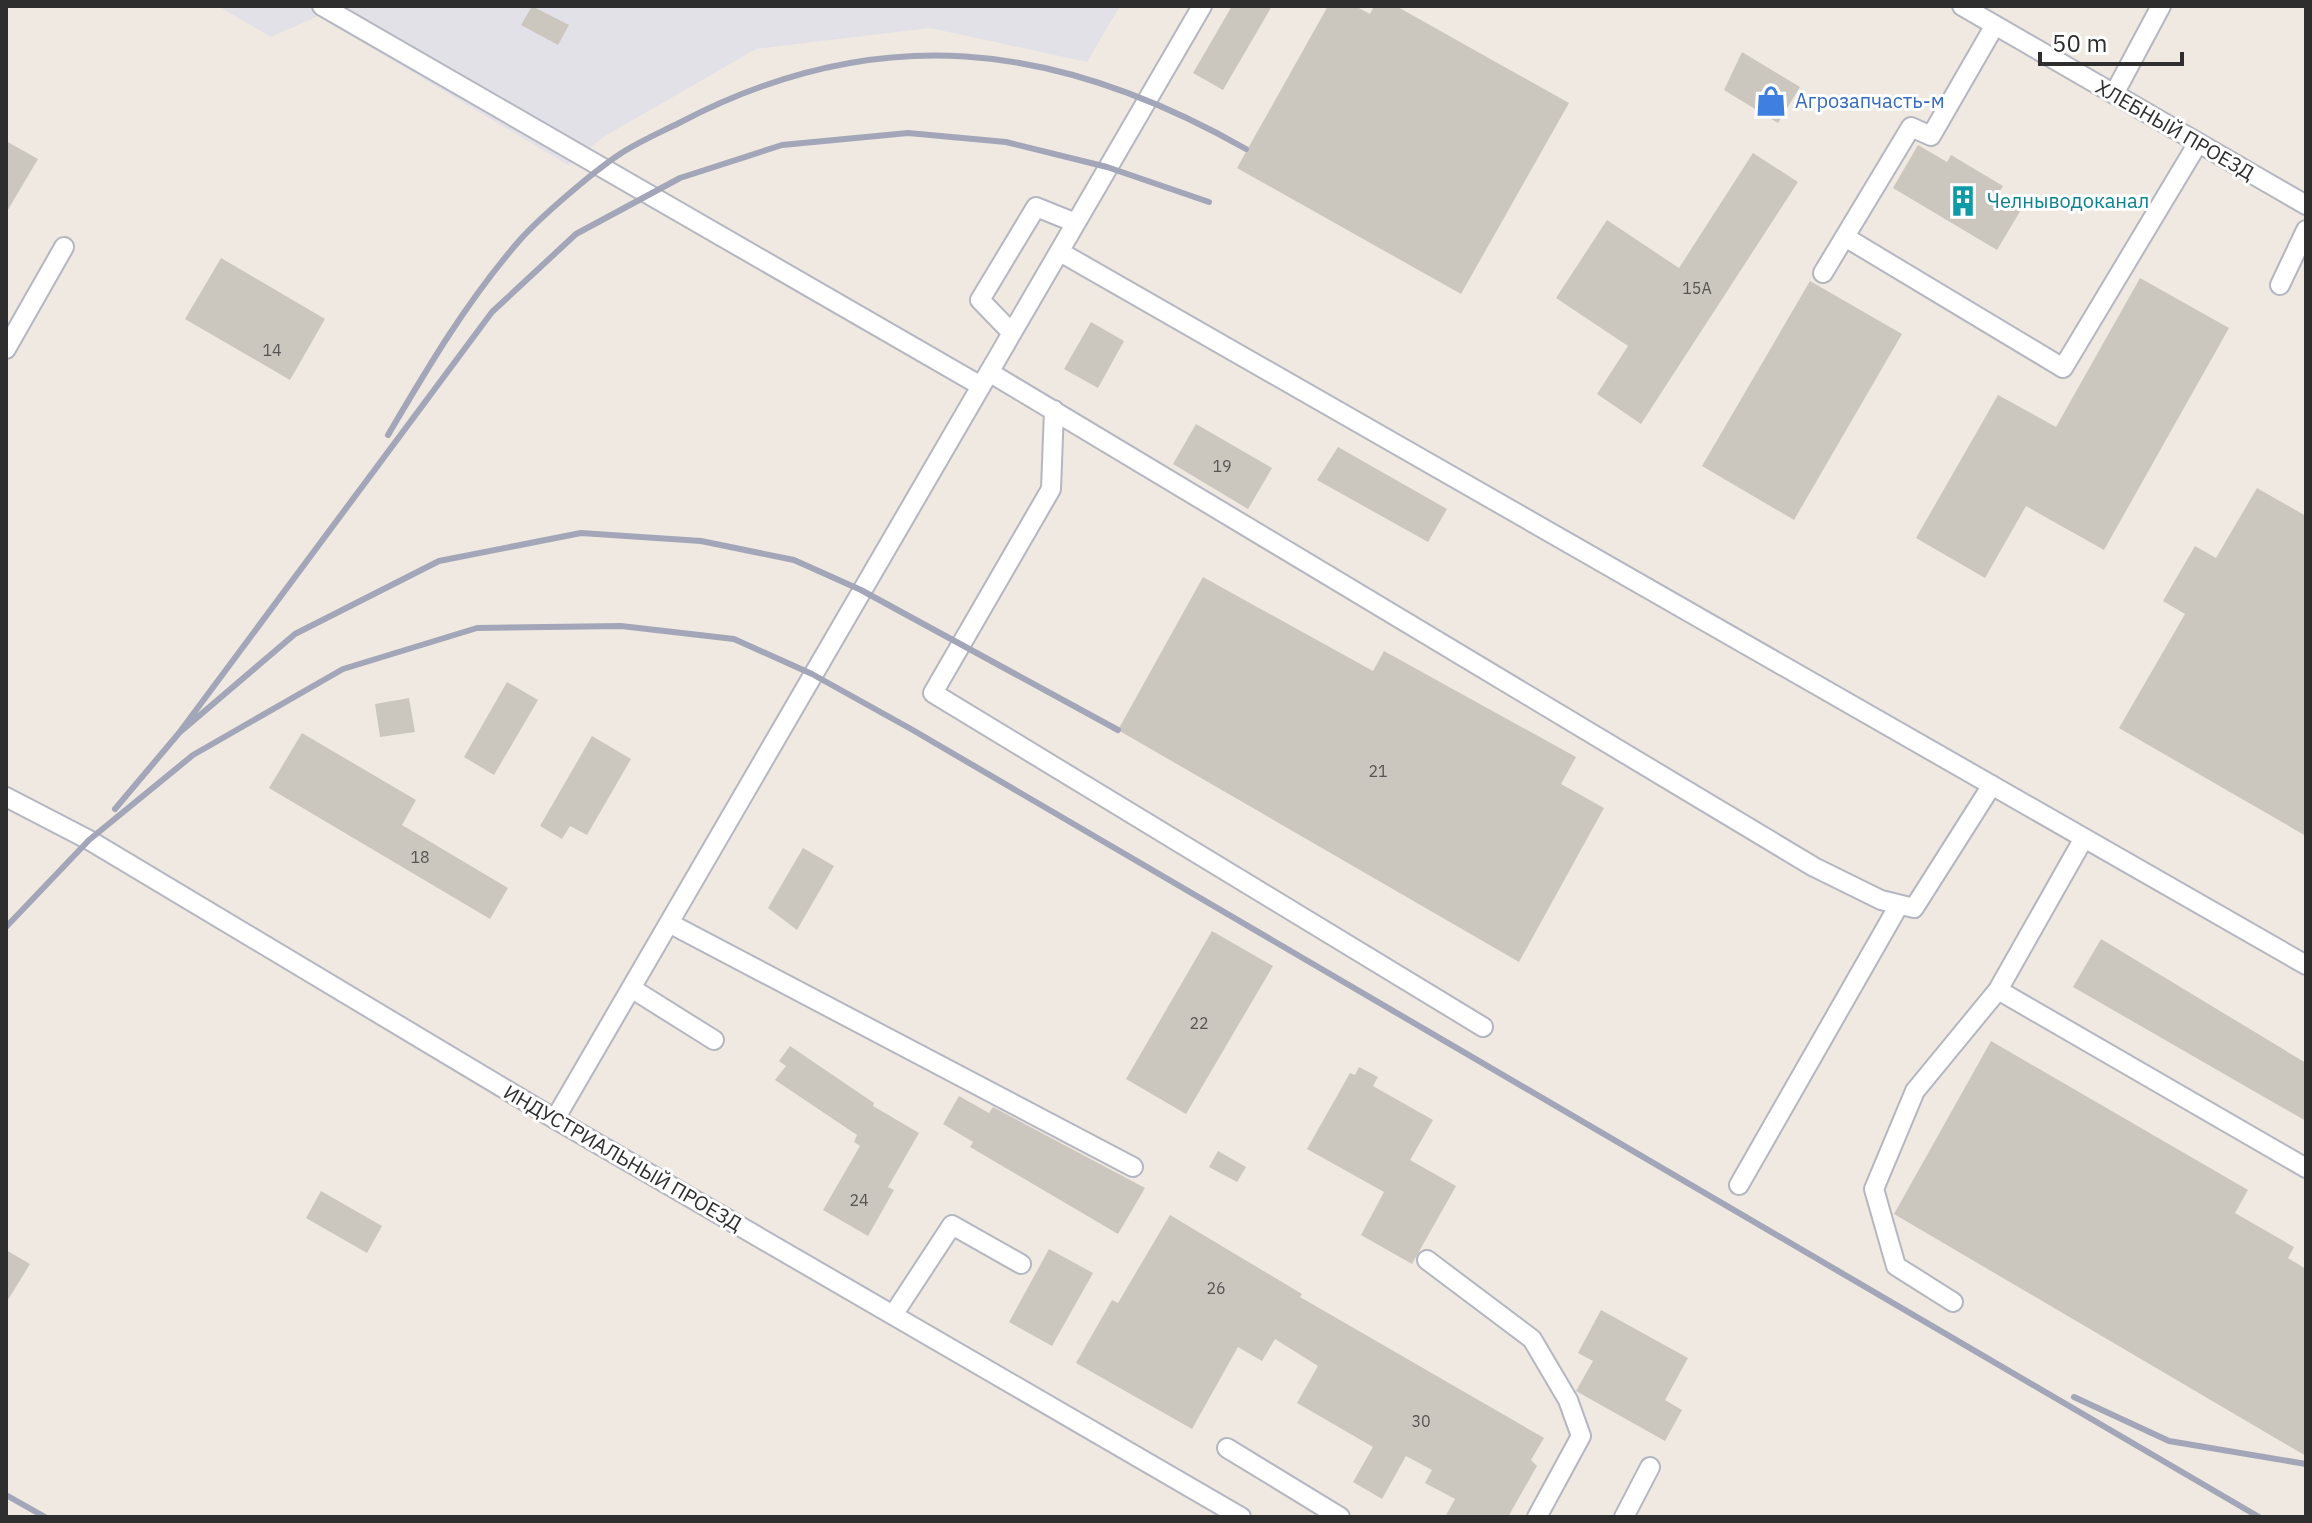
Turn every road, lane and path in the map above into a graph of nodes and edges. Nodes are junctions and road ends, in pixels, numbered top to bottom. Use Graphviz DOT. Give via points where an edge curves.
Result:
graph roads {
  1 [pos="322,6"];
  2 [pos="1202,6"];
  3 [pos="1962,6"];
  4 [pos="2161,6"];
  5 [pos="1995,25"];
  6 [pos="2114,94"];
  7 [pos="2198,143"];
  8 [pos="2306,205"];
  9 [pos="1076,223"];
  10 [pos="2306,230"];
  11 [pos="1845,237"];
  12 [pos="64,247"];
  13 [pos="1060,252"];
  14 [pos="1823,273"];
  15 [pos="2280,285"];
  16 [pos="1012,333"];
  17 [pos="6,349"];
  18 [pos="985,379"];
  19 [pos="1054,410"];
  20 [pos="1992,785"];
  21 [pos="6,797"];
  22 [pos="2084,838"];
  23 [pos="1899,905"];
  24 [pos="669,923"];
  25 [pos="2306,965"];
  26 [pos="631,988"];
  27 [pos="1998,990"];
  28 [pos="1483,1027"];
  29 [pos="714,1040"];
  30 [pos="555,1119"];
  31 [pos="1133,1167"];
  32 [pos="2306,1168"];
  33 [pos="1739,1185"];
  34 [pos="1427,1260"];
  35 [pos="1021,1264"];
  36 [pos="1953,1302"];
  37 [pos="893,1315"];
  38 [pos="1227,1448"];
  39 [pos="1650,1467"];
  40 [pos="1241,1517"];
  41 [pos="1340,1517"];
  42 [pos="1537,1517"];
  43 [pos="1624,1517"];
  1 -- 18 [label="street"];
  2 -- 9 [label="street"];
  3 -- 5 [label="street, ХЛЕБНЫЙ ПРОЕЗД"];
  4 -- 6 [label="street"];
  5 -- 6 [label="street, ХЛЕБНЫЙ ПРОЕЗД"];
  5 -- 11 [label="street" via="1931,136 1911,127"];
  6 -- 7 [label="street, ХЛЕБНЫЙ ПРОЕЗД"];
  7 -- 8 [label="street, ХЛЕБНЫЙ ПРОЕЗД"];
  7 -- 11 [label="street" via="2063,368"];
  9 -- 13 [label="street"];
  9 -- 16 [label="street" via="1036,207 980,300"];
  10 -- 15 [label="street"];
  11 -- 14 [label="street"];
  12 -- 17 [label="street"];
  13 -- 16 [label="street"];
  13 -- 20 [label="street"];
  16 -- 18 [label="street"];
  18 -- 19 [label="street"];
  18 -- 24 [label="street"];
  19 -- 23 [label="street" via="1814,867"];
  19 -- 28 [label="street" via="1051,489 933,693"];
  20 -- 22 [label="street"];
  20 -- 23 [label="street" via="1914,908"];
  21 -- 30 [label="street, ИНДУСТРИАЛЬНЫЙ ПРОЕЗД" via="89,840"];
  22 -- 25 [label="street"];
  22 -- 27 [label="street"];
  23 -- 33 [label="street"];
  24 -- 26 [label="street"];
  24 -- 31 [label="street"];
  26 -- 29 [label="street"];
  26 -- 30 [label="street"];
  27 -- 32 [label="street"];
  27 -- 36 [label="street" via="1915,1091 1874,1189 1896,1266"];
  30 -- 37 [label="street, ИНДУСТРИАЛЬНЫЙ ПРОЕЗД"];
  34 -- 42 [label="street" via="1532,1339 1568,1400 1581,1436"];
  35 -- 37 [label="street" via="952,1225"];
  37 -- 40 [label="street, ИНДУСТРИАЛЬНЫЙ ПРОЕЗД"];
  38 -- 41 [label="street"];
  39 -- 43 [label="street"];
}
